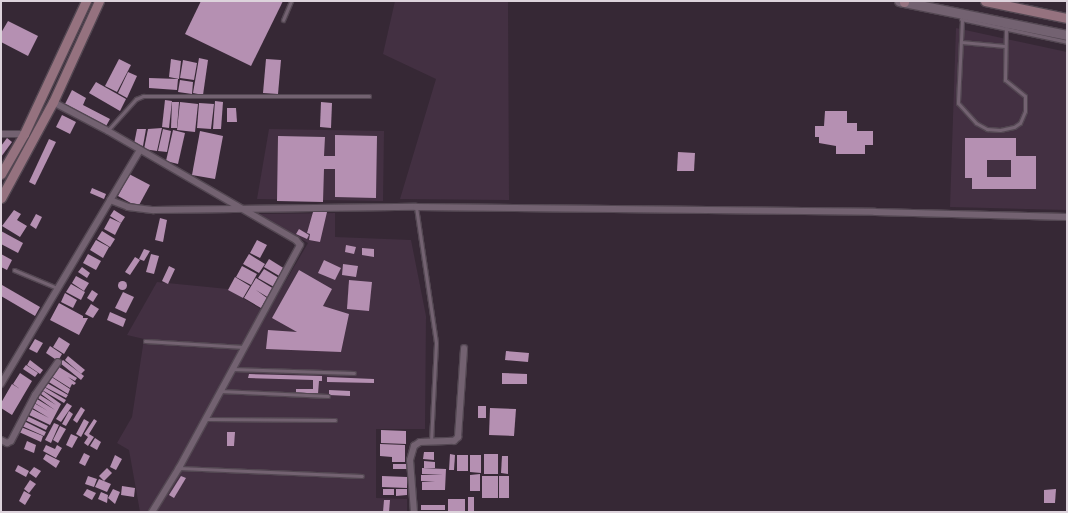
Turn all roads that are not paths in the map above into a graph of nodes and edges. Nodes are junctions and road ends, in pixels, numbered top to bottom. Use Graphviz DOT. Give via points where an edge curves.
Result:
graph roads {
  1 [pos="86,1"];
  2 [pos="99,1"];
  3 [pos="291,1"];
  4 [pos="985,1"];
  5 [pos="902,2"];
  6 [pos="953,13"];
  7 [pos="1067,18"];
  8 [pos="283,20"];
  9 [pos="962,20"];
  10 [pos="1006,28"];
  11 [pos="1067,35"];
  12 [pos="962,42"];
  13 [pos="1067,42"];
  14 [pos="1005,46"];
  15 [pos="369,96"];
  16 [pos="53,102"];
  17 [pos="108,131"];
  18 [pos="1,134"];
  19 [pos="23,137"];
  20 [pos="32,144"];
  21 [pos="140,150"];
  22 [pos="1,174"];
  23 [pos="1,198"];
  24 [pos="110,200"];
  25 [pos="416,207"];
  26 [pos="239,208"];
  27 [pos="1067,217"];
  28 [pos="14,270"];
  29 [pos="58,289"];
  30 [pos="144,341"];
  31 [pos="244,347"];
  32 [pos="464,348"];
  33 [pos="58,362"];
  34 [pos="232,369"];
  35 [pos="354,373"];
  36 [pos="1,384"];
  37 [pos="220,391"];
  38 [pos="328,396"];
  39 [pos="204,419"];
  40 [pos="335,420"];
  41 [pos="1,440"];
  42 [pos="431,441"];
  43 [pos="179,468"];
  44 [pos="362,476"];
  45 [pos="152,512"];
  46 [pos="414,512"];
  1 -- 19 [label="main road"];
  2 -- 16 [label="main road"];
  3 -- 8 [label="lane"];
  4 -- 7 [label="main road"];
  5 -- 6 [label="street"];
  6 -- 9 [label="lane"];
  6 -- 11 [label="street"];
  9 -- 10 [label="lane"];
  9 -- 12 [label="lane"];
  10 -- 13 [label="lane"];
  10 -- 14 [label="lane"];
  12 -- 14 [label="lane"];
  12 -- 14 [label="lane" via="960,107 980,126 1000,130 1020,123 1025,111 1025,96 1005,80"];
  15 -- 17 [label="lane" via="143,96 136,99"];
  16 -- 17 [label="street"];
  16 -- 20 [label="main road"];
  17 -- 21 [label="street"];
  18 -- 19 [label="street"];
  19 -- 20 [label="main road"];
  19 -- 22 [label="main road"];
  20 -- 23 [label="main road"];
  21 -- 24 [label="street"];
  21 -- 26 [label="street"];
  24 -- 26 [label="street" via="132,208"];
  24 -- 29 [label="street"];
  25 -- 26 [label="street"];
  25 -- 27 [label="street"];
  25 -- 42 [label="lane" via="436,343"];
  26 -- 31 [label="street" via="300,245"];
  28 -- 29 [label="lane"];
  29 -- 36 [label="street"];
  30 -- 31 [label="lane"];
  31 -- 34 [label="street"];
  32 -- 42 [label="street" via="458,438 454,441"];
  33 -- 41 [label="street" via="31,401 11,441"];
  34 -- 35 [label="lane"];
  34 -- 37 [label="street"];
  37 -- 38 [label="lane"];
  37 -- 39 [label="street"];
  39 -- 40 [label="lane"];
  39 -- 43 [label="street"];
  42 -- 46 [label="street" via="417,443 410,455"];
  43 -- 44 [label="lane"];
  43 -- 45 [label="street"];
}
